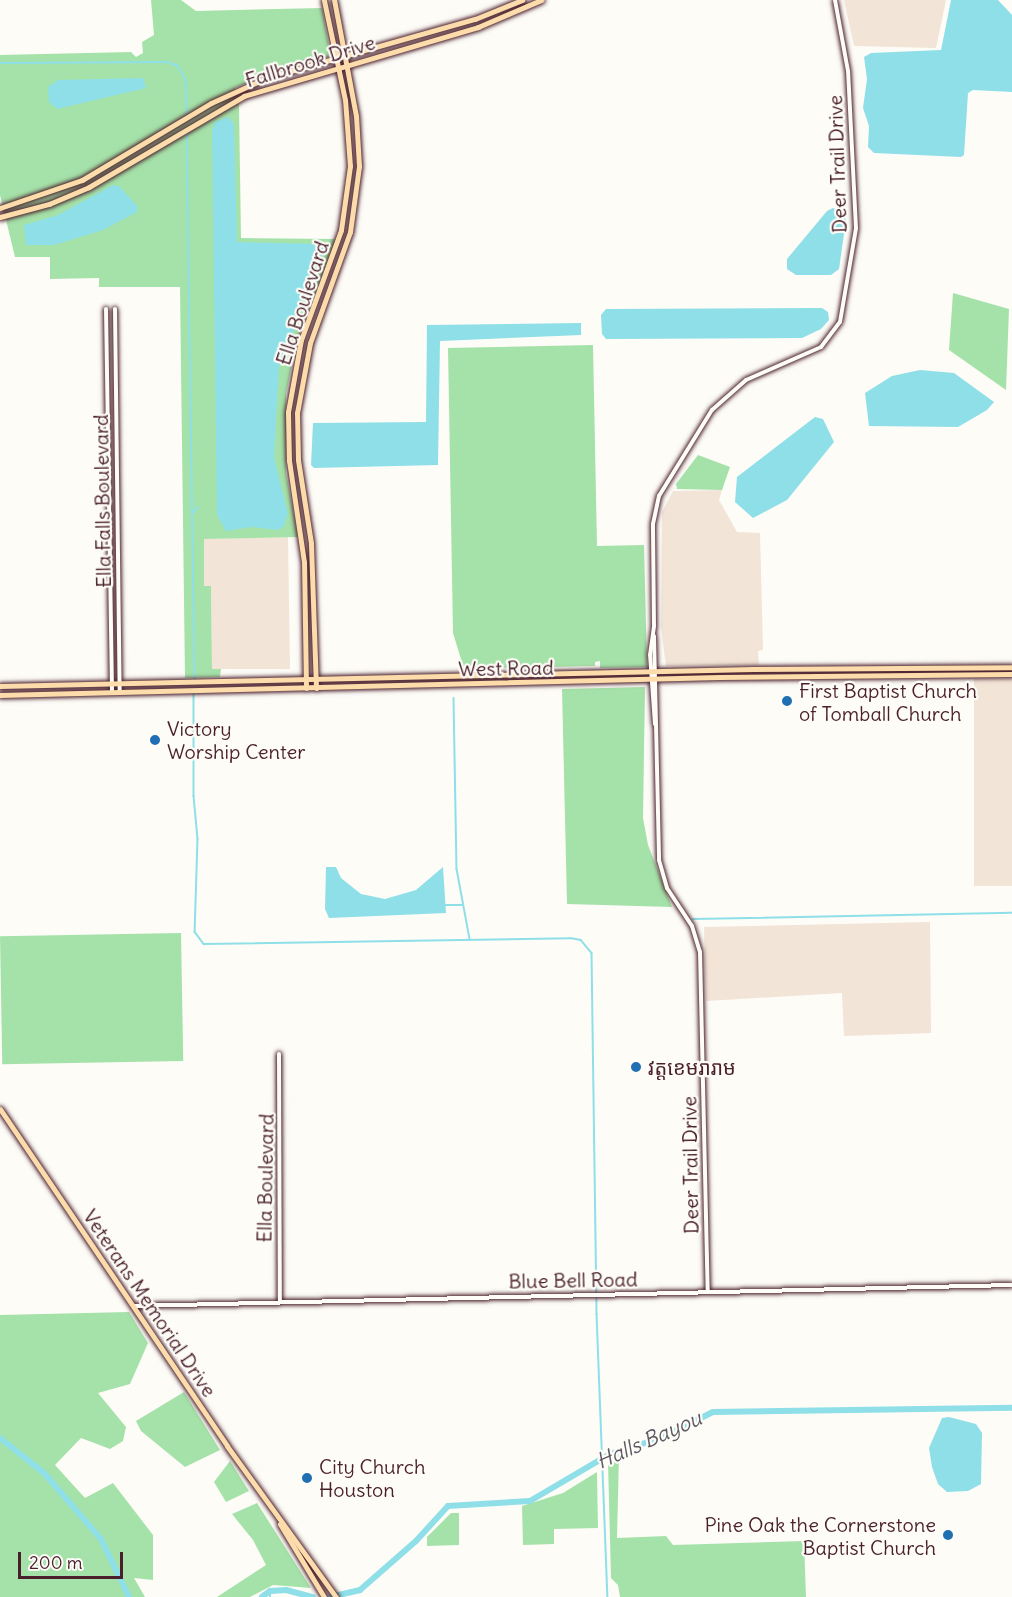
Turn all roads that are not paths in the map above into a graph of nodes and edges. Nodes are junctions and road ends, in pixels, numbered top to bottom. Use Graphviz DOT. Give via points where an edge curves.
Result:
graph roads {
  1 [pos="324,0"];
  2 [pos="334,0"];
  3 [pos="522,0"];
  4 [pos="541,0"];
  5 [pos="835,0"];
  6 [pos="344,55"];
  7 [pos="336,57"];
  8 [pos="346,64"];
  9 [pos="338,66"];
  10 [pos="250,84"];
  11 [pos="254,92"];
  12 [pos="191,115"];
  13 [pos="198,122"];
  14 [pos="350,172"];
  15 [pos="359,172"];
  16 [pos="64,189"];
  17 [pos="67,196"];
  18 [pos="0,208"];
  19 [pos="0,217"];
  20 [pos="337,246"];
  21 [pos="345,249"];
  22 [pos="106,309"];
  23 [pos="115,309"];
  24 [pos="107,395"];
  25 [pos="116,395"];
  26 [pos="290,400"];
  27 [pos="298,401"];
  28 [pos="108,471"];
  29 [pos="117,471"];
  30 [pos="310,541"];
  31 [pos="302,543"];
  32 [pos="305,604"];
  33 [pos="313,604"];
  34 [pos="1012,667"];
  35 [pos="720,670"];
  36 [pos="845,670"];
  37 [pos="654,672"];
  38 [pos="597,673"];
  39 [pos="782,674"];
  40 [pos="1012,674"];
  41 [pos="487,675"];
  42 [pos="435,677"];
  43 [pos="720,677"];
  44 [pos="306,679"];
  45 [pos="316,679"];
  46 [pos="845,679"];
  47 [pos="654,680"];
  48 [pos="598,682"];
  49 [pos="112,683"];
  50 [pos="120,683"];
  51 [pos="436,684"];
  52 [pos="487,684"];
  53 [pos="43,685"];
  54 [pos="0,686"];
  55 [pos="306,688"];
  56 [pos="316,688"];
  57 [pos="112,692"];
  58 [pos="120,692"];
  59 [pos="43,694"];
  60 [pos="0,695"];
  61 [pos="279,1054"];
  62 [pos="0,1109"];
  63 [pos="1012,1285"];
  64 [pos="708,1292"];
  65 [pos="280,1302"];
  66 [pos="134,1306"];
  67 [pos="275,1513"];
  68 [pos="324,1597"];
  69 [pos="336,1597"];
  1 -- 7 [label="main road, Ella Boulevard"];
  2 -- 6 [label="main road, Ella Boulevard"];
  3 -- 6 [label="main road, Fallbrook Drive" via="475,19"];
  4 -- 8 [label="main road, Fallbrook Drive" via="494,22"];
  5 -- 37 [label="street, Deer Trail Drive" via="848,71 856,228 840,322 821,347 746,380 712,410 660,496 653,524"];
  6 -- 7 [label="main road, Fallbrook Drive"];
  6 -- 8 [label="main road, Ella Boulevard"];
  7 -- 9 [label="main road, Ella Boulevard"];
  7 -- 10 [label="main road, Fallbrook Drive"];
  8 -- 9 [label="main road, Fallbrook Drive"];
  8 -- 15 [label="main road, Ella Boulevard" via="356,116"];
  9 -- 11 [label="main road, Fallbrook Drive"];
  9 -- 14 [label="main road, Ella Boulevard" via="347,117"];
  10 -- 11 [label="main road"];
  10 -- 12 [label="main road, Fallbrook Drive"];
  11 -- 13 [label="main road, Fallbrook Drive"];
  12 -- 13 [label="main road"];
  12 -- 16 [label="main road, Fallbrook Drive"];
  13 -- 17 [label="main road, Fallbrook Drive"];
  14 -- 15 [label="main road"];
  14 -- 20 [label="main road, Ella Boulevard"];
  15 -- 21 [label="main road, Ella Boulevard"];
  16 -- 17 [label="main road"];
  16 -- 18 [label="main road, Fallbrook Drive"];
  17 -- 19 [label="main road, Fallbrook Drive"];
  20 -- 21 [label="main road"];
  20 -- 26 [label="main road, Ella Boulevard" via="301,340"];
  21 -- 27 [label="main road, Ella Boulevard" via="310,343"];
  22 -- 24 [label="street, Ella Falls Boulevard"];
  23 -- 25 [label="street, Ella Falls Boulevard"];
  24 -- 25 [label="street"];
  24 -- 28 [label="street, Ella Falls Boulevard"];
  25 -- 29 [label="street, Ella Falls Boulevard"];
  26 -- 27 [label="main road"];
  26 -- 31 [label="main road, Ella Boulevard" via="288,454"];
  27 -- 30 [label="main road, Ella Boulevard" via="297,447"];
  28 -- 29 [label="street"];
  28 -- 49 [label="street, Ella Falls Boulevard"];
  29 -- 50 [label="street, Ella Falls Boulevard"];
  30 -- 31 [label="main road"];
  30 -- 33 [label="main road, Ella Boulevard"];
  31 -- 32 [label="main road, Ella Boulevard"];
  32 -- 33 [label="main road"];
  32 -- 44 [label="main road, Ella Boulevard"];
  33 -- 45 [label="main road, Ella Boulevard"];
  34 -- 36 [label="main road, West Road"];
  35 -- 37 [label="main road, West Road"];
  35 -- 39 [label="main road, West Road"];
  35 -- 43 [label="main road"];
  36 -- 39 [label="main road, West Road"];
  36 -- 46 [label="main road"];
  37 -- 38 [label="main road, West Road"];
  37 -- 47 [label="street, Deer Trail Drive"];
  38 -- 41 [label="main road, West Road"];
  38 -- 48 [label="main road"];
  39 -- 43 [label="main road, West Road"];
  39 -- 46 [label="main road, West Road"];
  40 -- 46 [label="main road, West Road"];
  41 -- 42 [label="main road, West Road"];
  41 -- 52 [label="main road"];
  42 -- 45 [label="main road, West Road"];
  42 -- 51 [label="main road"];
  43 -- 47 [label="main road, West Road"];
  44 -- 45 [label="main road, West Road"];
  44 -- 50 [label="main road, West Road"];
  44 -- 55 [label="main road, Ella Boulevard"];
  45 -- 56 [label="main road, Ella Boulevard"];
  47 -- 48 [label="main road, West Road"];
  47 -- 64 [label="street, Deer Trail Drive" via="660,869 667,888 692,926 700,952"];
  48 -- 52 [label="main road, West Road"];
  49 -- 50 [label="main road, West Road"];
  49 -- 53 [label="main road, West Road"];
  49 -- 57 [label="street, Ella Falls Boulevard"];
  50 -- 58 [label="street, Ella Falls Boulevard"];
  51 -- 52 [label="main road, West Road"];
  51 -- 56 [label="main road, West Road"];
  53 -- 54 [label="main road, West Road"];
  53 -- 59 [label="main road"];
  55 -- 56 [label="main road, West Road"];
  55 -- 58 [label="main road, West Road"];
  57 -- 58 [label="main road, West Road"];
  57 -- 59 [label="main road, West Road"];
  59 -- 60 [label="main road, West Road"];
  61 -- 65 [label="street, Ella Boulevard"];
  62 -- 66 [label="main road, Veterans Memorial Drive"];
  63 -- 64 [label="street, Blue Bell Road"];
  64 -- 65 [label="street, Blue Bell Road"];
  65 -- 66 [label="street, Blue Bell Road"];
  66 -- 67 [label="main road, Veterans Memorial Drive"];
  67 -- 68 [label="main road, Veterans Memorial Drive"];
  67 -- 69 [label="main road, Veterans Memorial Drive"];
}
